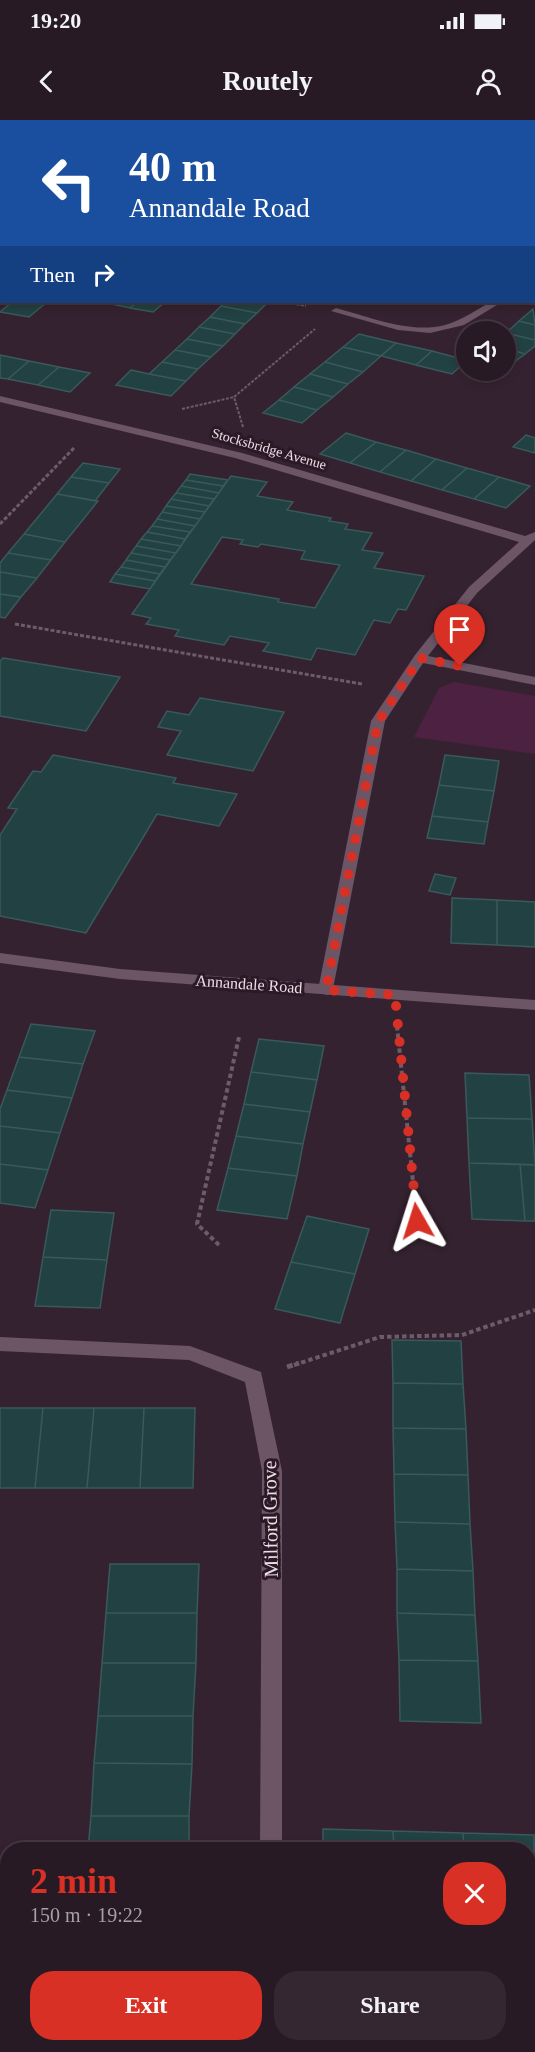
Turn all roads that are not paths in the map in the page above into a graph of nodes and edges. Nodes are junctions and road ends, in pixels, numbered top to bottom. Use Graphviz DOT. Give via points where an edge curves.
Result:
graph roads {
  1 [pos="495,303"];
  2 [pos="336,311"];
  3 [pos="0,399"];
  4 [pos="531,537"];
  5 [pos="420,658"];
  6 [pos="535,681"];
  7 [pos="0,958"];
  8 [pos="326,990"];
  9 [pos="535,1005"];
  10 [pos="0,1344"];
  11 [pos="271,1842"];
  1 -- 2 [label="street" via="459,324 437,329 415,329"];
  3 -- 4 [label="street, Stocksbridge Avenue" via="238,455"];
  4 -- 5 [label="street" via="473,590"];
  5 -- 6 [label="street"];
  5 -- 8 [label="street" via="378,722"];
  7 -- 8 [label="street, Annandale Road" via="120,974"];
  8 -- 9 [label="street, Annandale Road"];
  10 -- 11 [label="street, Milford Grove" via="190,1353 254,1377 272,1471"];
}
